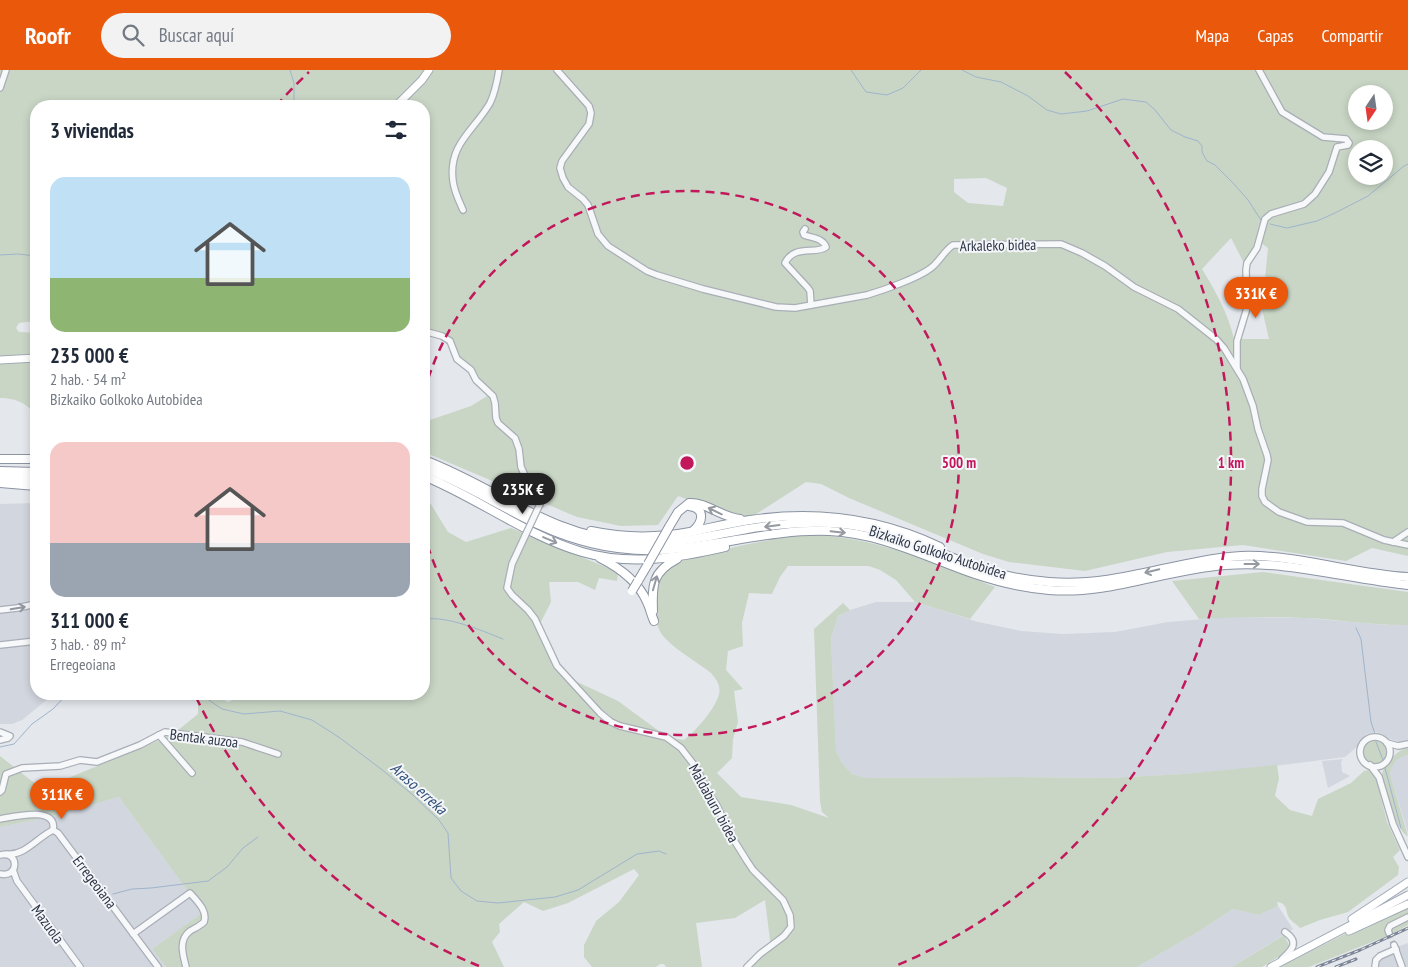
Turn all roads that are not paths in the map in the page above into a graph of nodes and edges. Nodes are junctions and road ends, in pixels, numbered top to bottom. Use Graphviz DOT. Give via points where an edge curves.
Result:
graph roads {
  1 [pos="6,70"];
  2 [pos="429,70"];
  3 [pos="499,70"];
  4 [pos="557,70"];
  5 [pos="1259,70"];
  6 [pos="0,88"];
  7 [pos="402,100"];
  8 [pos="463,210"];
  9 [pos="805,229"];
  10 [pos="811,305"];
  11 [pos="430,333"];
  12 [pos="30,358"];
  13 [pos="0,360"];
  14 [pos="1237,368"];
  15 [pos="0,459"];
  16 [pos="30,460"];
  17 [pos="430,463"];
  18 [pos="430,470"];
  19 [pos="0,471"];
  20 [pos="30,472"];
  21 [pos="0,476"];
  22 [pos="30,478"];
  23 [pos="430,478"];
  24 [pos="0,483"];
  25 [pos="30,486"];
  26 [pos="682,507"];
  27 [pos="539,517"];
  28 [pos="749,520"];
  29 [pos="692,532"];
  30 [pos="1408,532"];
  31 [pos="765,534"];
  32 [pos="1393,542"];
  33 [pos="1408,545"];
  34 [pos="597,556"];
  35 [pos="681,557"];
  36 [pos="990,571"];
  37 [pos="1408,577"];
  38 [pos="1408,585"];
  39 [pos="630,593"];
  40 [pos="30,605"];
  41 [pos="0,610"];
  42 [pos="30,642"];
  43 [pos="0,645"];
  44 [pos="0,732"];
  45 [pos="159,735"];
  46 [pos="0,740"];
  47 [pos="1387,743"];
  48 [pos="1405,745"];
  49 [pos="278,754"];
  50 [pos="1389,757"];
  51 [pos="1384,763"];
  52 [pos="1370,766"];
  53 [pos="192,773"];
  54 [pos="1380,780"];
  55 [pos="0,792"];
  56 [pos="0,819"];
  57 [pos="52,830"];
  58 [pos="21,852"];
  59 [pos="2,854"];
  60 [pos="1408,857"];
  61 [pos="15,862"];
  62 [pos="13,870"];
  63 [pos="3,875"];
  64 [pos="17,881"];
  65 [pos="1408,882"];
  66 [pos="1408,895"];
  67 [pos="1408,904"];
  68 [pos="1408,918"];
  69 [pos="1285,932"];
  70 [pos="1389,933"];
  71 [pos="134,934"];
  72 [pos="1316,943"];
  73 [pos="1305,949"];
  74 [pos="1273,966"];
  75 [pos="80,967"];
  76 [pos="158,967"];
  77 [pos="186,967"];
  78 [pos="747,967"];
  79 [pos="1375,967"];
  80 [pos="1402,967"];
  1 -- 6 [label="street"];
  2 -- 7 [label="main road"];
  3 -- 8 [label="street" via="490,102 463,138 454,160 453,182"];
  4 -- 10 [label="street, Arkaleko bidea" via="589,106 591,114 589,124 560,168 568,187 588,205 602,240 657,275 786,309"];
  5 -- 14 [label="street" via="1282,112 1320,135 1346,139 1349,143 1337,147 1329,172 1310,200 1268,215 1258,248 1246,270 1247,308 1237,342"];
  9 -- 10 [label="street" via="804,235 821,240 826,247 803,250 785,263 810,291"];
  10 -- 14 [label="street, Arkaleko bidea" via="867,295 919,276 953,245 1053,243 1082,253 1134,287 1180,310 1216,339"];
  11 -- 78 [label="street, Maldaburu bidea, bridge" via="450,341 457,359 471,370 492,396 498,423 516,438 521,467 526,478 539,489 542,498 509,574 507,588 535,619 553,661 611,722 630,730 666,737 681,748 698,770 706,790 753,870 788,908 791,920 788,932"];
  12 -- 13 [label="main road"];
  14 -- 32 [label="street, Arkaleko bidea" via="1249,392 1267,455 1262,489 1265,502 1279,512 1307,522 1343,523"];
  15 -- 16 [label="highway"];
  17 -- 27 [label="highway, Bizkaiko Golkoko Autobidea"];
  18 -- 31 [label="highway, Bizkaiko Golkoko Autobidea" via="551,532 599,545 670,550"];
  19 -- 20 [label="highway"];
  21 -- 22 [label="highway"];
  23 -- 34 [label="highway, one-way" via="544,537"];
  24 -- 25 [label="highway"];
  28 -- 26 [label="highway, one-way" via="731,518 698,504 688,503"];
  26 -- 29 [label="highway" via="693,506 701,514 701,522"];
  26 -- 39 [label="highway, bridge"];
  27 -- 29 [label="highway" via="621,536 649,537"];
  36 -- 27 [label="highway, Bizkaiko Golkoko Autobidea, one-way" via="899,537 843,524 789,524 643,543 586,535"];
  28 -- 29 [label="highway"];
  28 -- 36 [label="highway" via="817,515 880,524 913,535"];
  30 -- 32 [label="street"];
  31 -- 35 [label="highway" via="759,539"];
  31 -- 38 [label="highway, Bizkaiko Golkoko Autobidea, one-way" via="815,531 864,535 910,548 984,577 1050,590 1100,588 1239,564 1283,566"];
  32 -- 33 [label="street, Arkaleko bidea"];
  34 -- 35 [label="highway" via="640,560"];
  34 -- 35 [label="highway, one-way" via="620,569 638,587 654,621 653,588 657,575 665,565"];
  37 -- 36 [label="highway, Bizkaiko Golkoko Autobidea, one-way" via="1262,556 1204,560 1088,582 1050,582"];
  41 -- 40 [label="street, one-way"];
  42 -- 43 [label="street"];
  44 -- 46 [label="street" via="10,736"];
  45 -- 49 [label="street, Bentak auzoa" via="165,732 242,742"];
  45 -- 53 [label="street, Bentak auzoa"];
  45 -- 55 [label="street, Bentak auzoa" via="97,762 80,760 60,766 8,772"];
  47 -- 48 [label="street"];
  47 -- 50 [label="street"];
  47 -- 52 [label="street" via="1376,737 1363,743 1361,756"];
  48 -- 50 [label="street"];
  50 -- 51 [label="street"];
  51 -- 52 [label="street"];
  51 -- 54 [label="street"];
  52 -- 54 [label="street"];
  54 -- 60 [label="street" via="1393,824"];
  56 -- 57 [label="street" via="37,814 47,817 54,826"];
  57 -- 58 [label="street"];
  57 -- 71 [label="street, Erregeoiana" via="58,833"];
  58 -- 59 [label="street"];
  58 -- 61 [label="street"];
  59 -- 61 [label="street"];
  61 -- 62 [label="street"];
  62 -- 63 [label="street"];
  62 -- 64 [label="street, Mazuola"];
  63 -- 64 [label="street, Mazuola"];
  64 -- 75 [label="street, Mazuola"];
  65 -- 72 [label="main road"];
  66 -- 72 [label="main road"];
  67 -- 73 [label="main road"];
  68 -- 70 [label="street" via="1389,926"];
  69 -- 74 [label="street" via="1292,938 1293,948"];
  71 -- 76 [label="street, Erregeoiana"];
  71 -- 77 [label="street" via="190,892 206,916 202,925 188,932 183,941"];
  72 -- 73 [label="main road"];
  73 -- 74 [label="main road"];
  79 -- 80 [label="street" via="1376,960 1395,947"];
}
